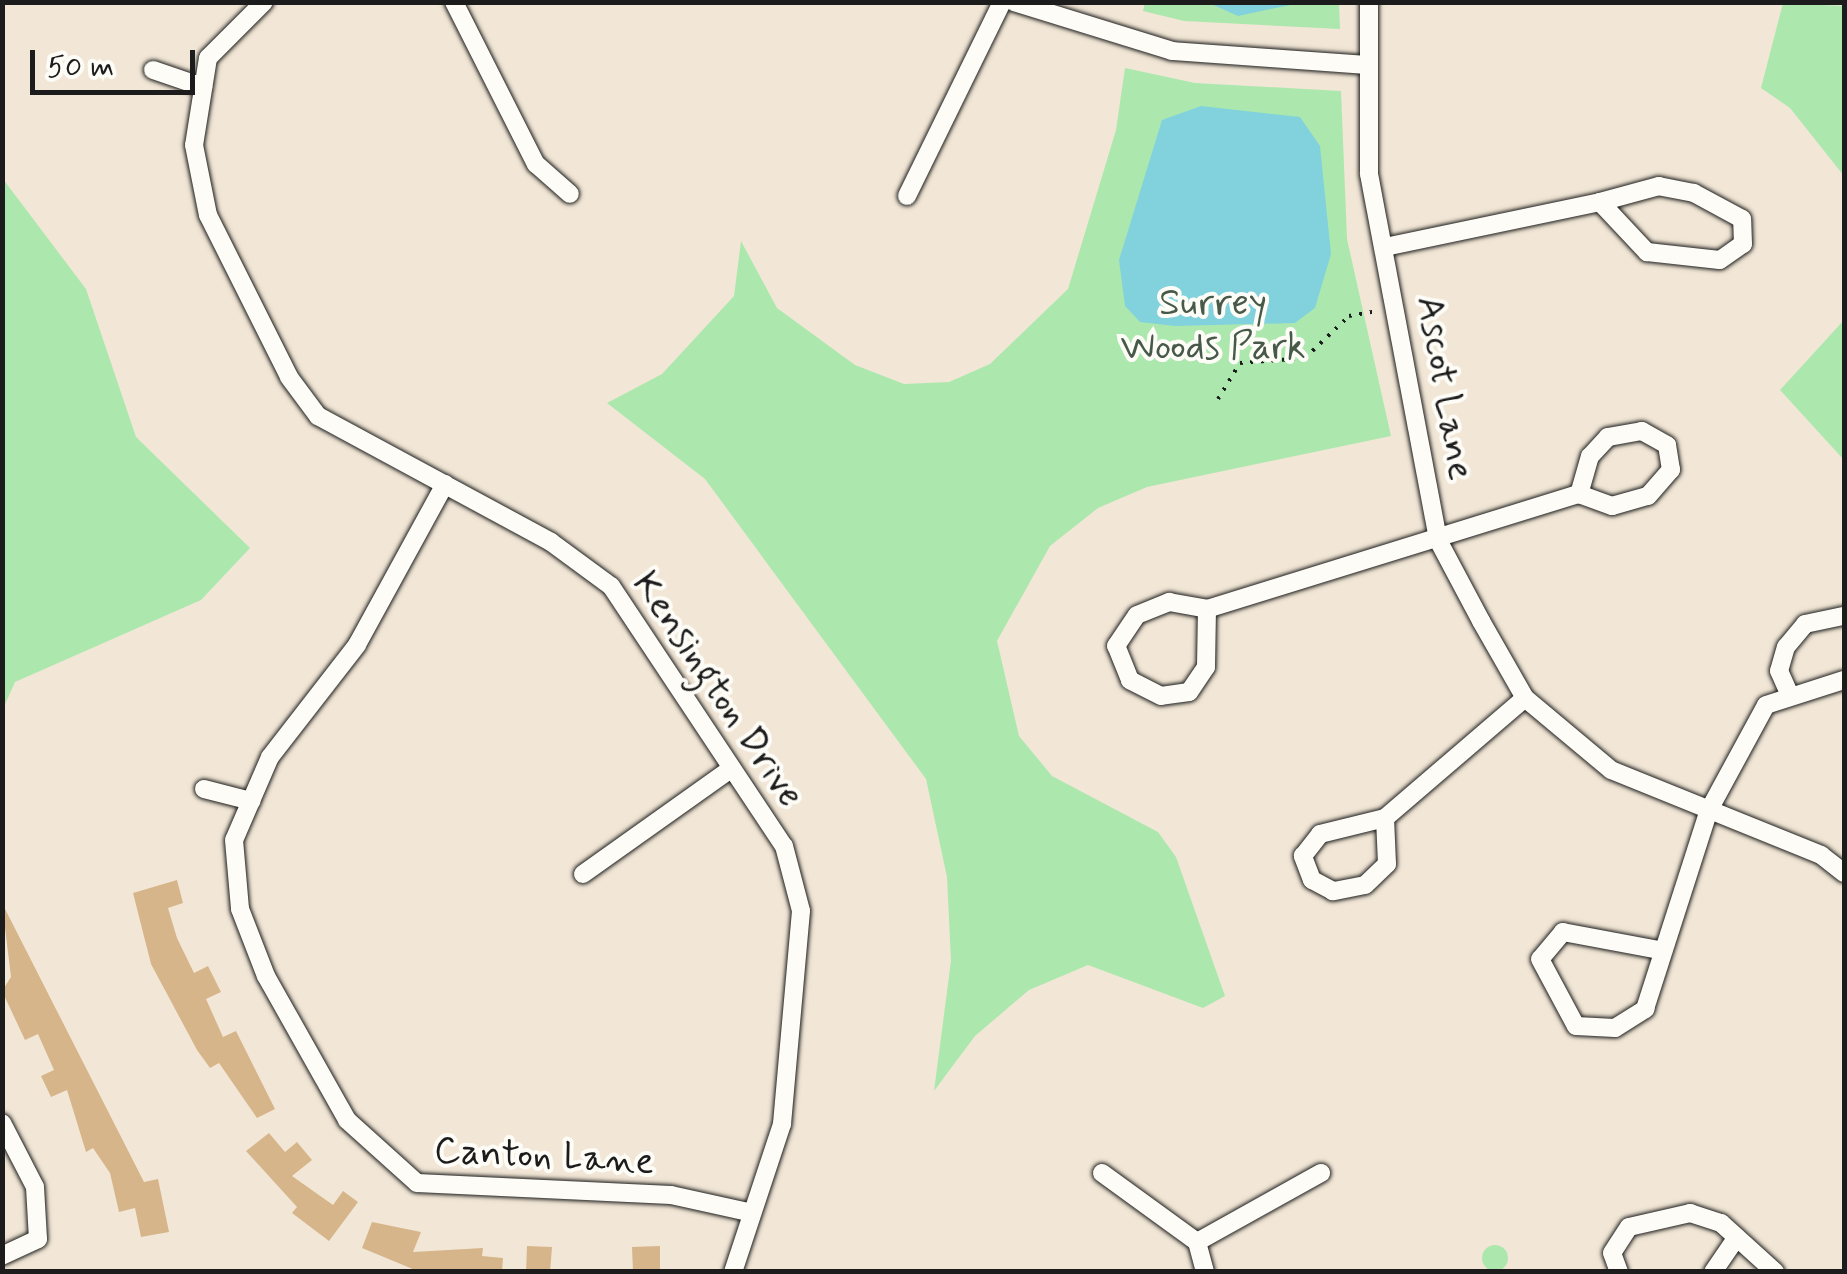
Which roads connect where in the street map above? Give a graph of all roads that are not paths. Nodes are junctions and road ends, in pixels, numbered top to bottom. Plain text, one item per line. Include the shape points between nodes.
1 (264, 2) edge
2 (454, 2) edge
3 (1002, 2) edge
4 (1014, 2) edge
5 (1370, 2) edge
6 (1369, 65) junction
7 (152, 70) dead end
8 (203, 87) junction
9 (570, 194) dead end
10 (907, 196) dead end
11 (1600, 202) junction
12 (1385, 247) junction
13 (445, 484) junction
14 (1579, 494) junction
15 (1438, 540) junction
16 (1206, 608) junction
17 (1844, 616) edge
18 (1844, 680) edge
19 (1788, 691) junction
20 (1526, 698) junction
21 (731, 769) junction
22 (204, 789) dead end
23 (251, 801) junction
24 (1709, 810) junction
25 (1385, 818) junction
26 (583, 874) dead end
27 (1844, 874) edge
28 (1659, 950) junction
29 (2, 1123) edge
30 (1102, 1173) dead end
31 (1321, 1173) dead end
32 (748, 1212) junction
33 (1738, 1237) junction
34 (1197, 1242) junction
35 (2, 1256) edge
36 (733, 1272) edge
37 (1205, 1272) edge
38 (1619, 1272) edge
39 (1713, 1272) edge
40 (1775, 1272) edge

1 - 8 street, Kensington Drive via 208,58
2 - 9 street via 536,164
3 - 10 street
4 - 6 street via 1172,51
5 - 6 street, Ascot Lane
6 - 12 street, Ascot Lane via 1369,174
7 - 8 street
8 - 13 street, Kensington Drive via 194,145 208,215 289,377 318,416
11 - 11 street via 1659,186 1694,194 1742,219 1743,244 1720,260 1648,252
11 - 12 street
12 - 15 street, Ascot Lane
13 - 21 street, Kensington Drive via 611,586
13 - 23 street, Canton Lane via 357,645 270,757
14 - 14 street, Ascot Lane via 1612,506 1648,496 1671,470 1666,444 1642,430 1608,438 1590,456
14 - 15 street, Ascot Lane
15 - 16 street, Ascot Lane
15 - 20 street, Ascot Lane
16 - 16 street, Ascot Lane via 1206,668 1189,692 1162,696 1130,680 1116,646 1137,615 1169,602
17 - 19 street via 1806,624 1786,647 1780,671
18 - 19 street via 1816,694
19 - 24 street via 1766,705
20 - 24 street, Ascot Lane via 1612,770
20 - 25 street
21 - 26 street
21 - 32 street, Kensington Drive via 784,846 802,911 777,1154
22 - 23 street
23 - 32 street, Canton Lane via 234,840 240,909 266,976 346,1120 418,1182 671,1196
24 - 27 street, Ascot Lane
24 - 28 street
25 - 25 street via 1320,834 1303,856 1312,880 1333,890 1364,885 1387,864
28 - 28 street via 1644,1009 1615,1028 1576,1026 1540,959 1563,932
29 - 35 street via 34,1186 38,1240
30 - 34 street
31 - 34 street
32 - 36 street, Kensington Drive
33 - 38 street via 1690,1213 1658,1218 1629,1227 1612,1253
33 - 39 street
33 - 40 street
34 - 37 street

